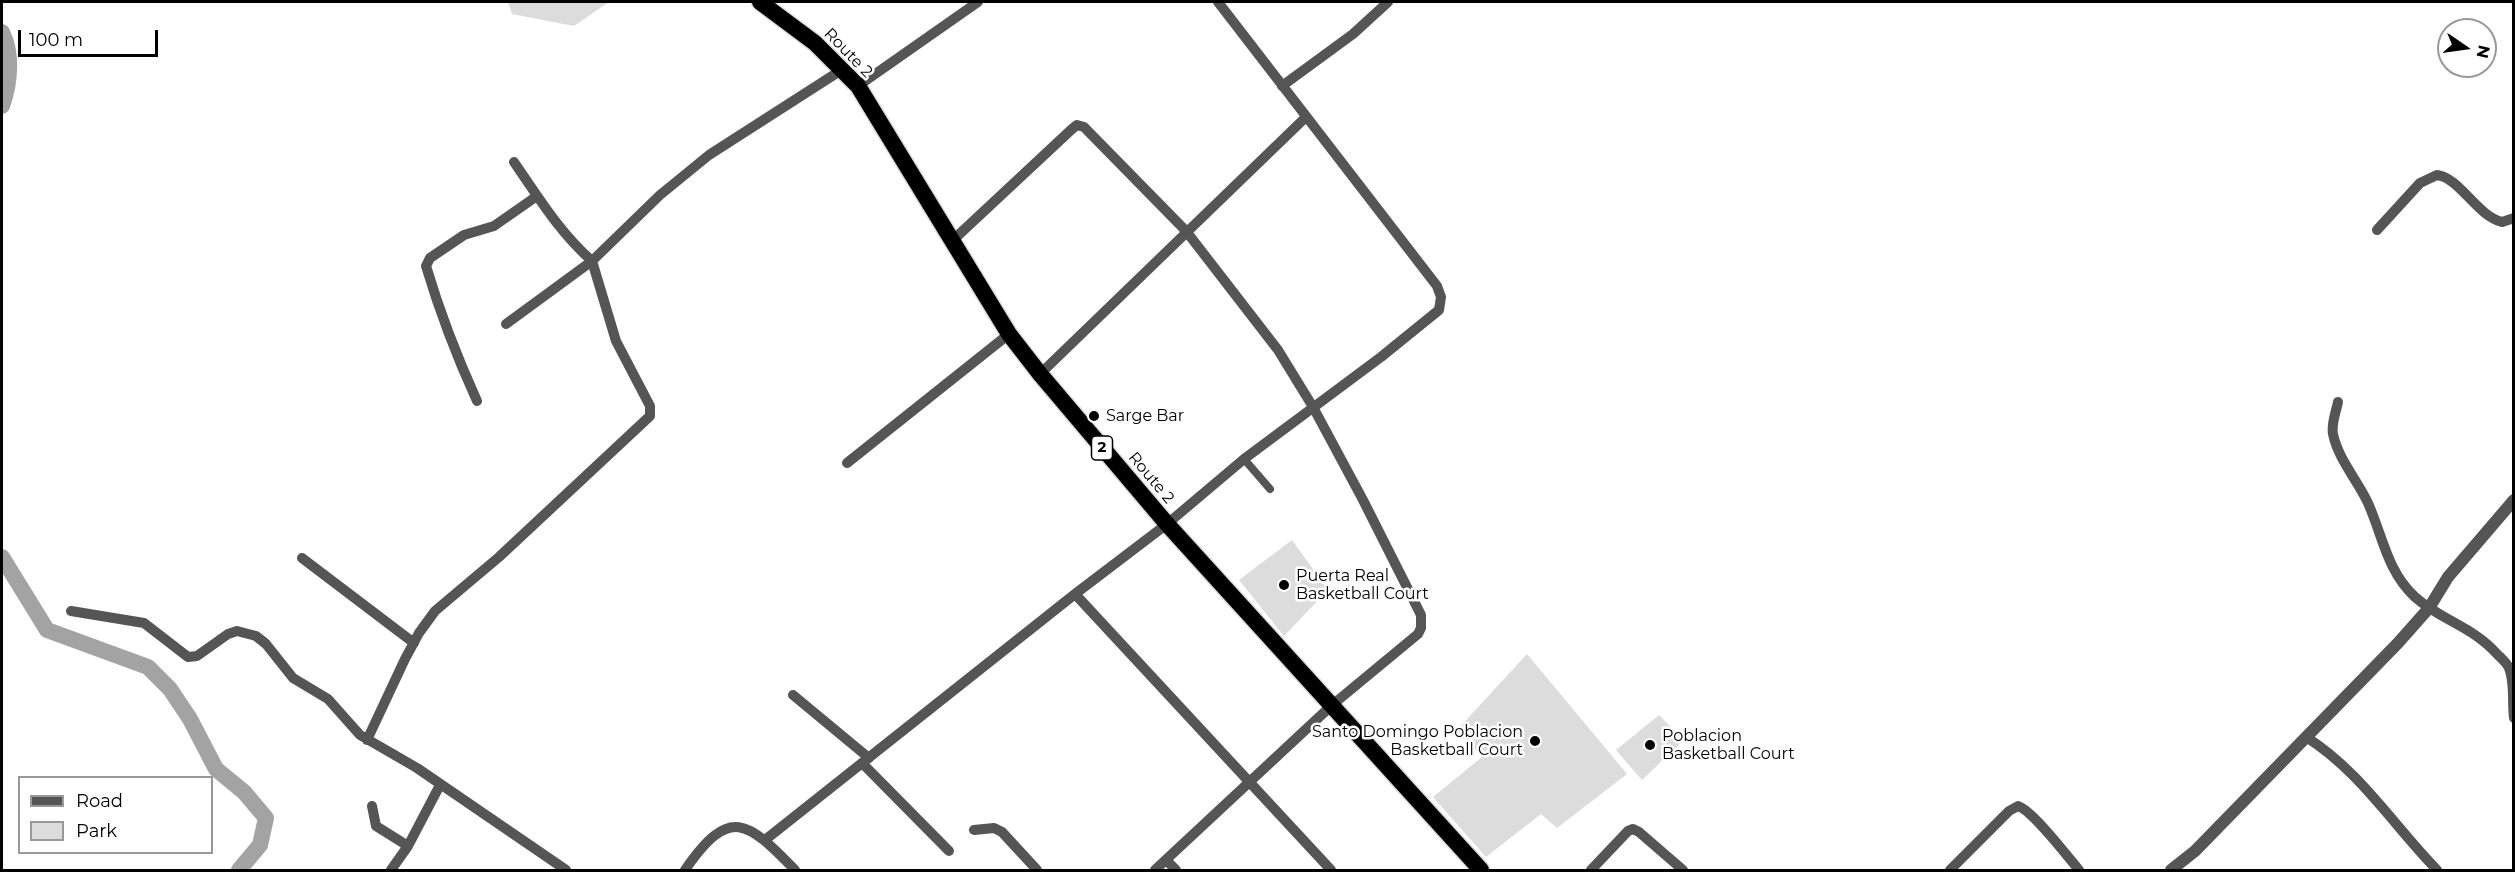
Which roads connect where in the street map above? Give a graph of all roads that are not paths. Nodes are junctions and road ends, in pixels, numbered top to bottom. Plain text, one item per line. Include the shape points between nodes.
1 (760, 2) edge
2 (978, 2) edge
3 (1218, 2) edge
4 (1388, 2) edge
5 (843, 69) junction
6 (858, 86) junction
7 (1282, 86) junction
8 (1306, 117) junction
9 (514, 162) dead end
10 (537, 196) junction
11 (2514, 218) edge
12 (2377, 230) dead end
13 (1186, 231) junction
14 (952, 242) junction
15 (592, 261) junction
16 (506, 324) dead end
17 (1009, 334) junction
18 (1040, 375) junction
19 (477, 401) dead end
20 (2338, 402) dead end
21 (1313, 407) junction
22 (1244, 459) junction
23 (847, 463) dead end
24 (1270, 489) dead end
25 (2514, 500) edge
26 (1167, 524) junction
27 (302, 558) dead end
28 (1075, 594) junction
29 (2429, 608) junction
30 (71, 611) dead end
31 (414, 643) junction
32 (793, 695) dead end
33 (1331, 706) junction
34 (2514, 718) edge
35 (2306, 737) junction
36 (368, 740) junction
37 (865, 761) junction
38 (1248, 783) junction
39 (440, 785) junction
40 (372, 806) dead end
41 (974, 830) dead end
42 (765, 840) junction
43 (408, 846) junction
44 (949, 851) dead end
45 (1166, 860) junction
46 (391, 870) edge
47 (566, 870) edge
48 (685, 870) edge
49 (795, 870) edge
50 (1037, 870) edge
51 (1155, 870) edge
52 (1176, 870) edge
53 (1331, 870) edge
54 (1481, 870) edge
55 (1591, 870) edge
56 (1683, 870) edge
57 (1950, 870) edge
58 (2079, 870) edge
59 (2171, 870) edge
60 (2437, 870) edge

1 - 5 highway, Route 2 / 2
2 - 6 street
3 - 7 street
4 - 7 street via 1353,34
5 - 6 highway, Route 2 / 2
5 - 15 street via 709,154
6 - 14 highway, Route 2 / 2
7 - 8 street
8 - 13 street
8 - 21 street via 1431,278 1441,297 1439,310
9 - 10 street
10 - 15 street
10 - 19 street via 494,226 464,235 427,262 443,319
11 - 12 street via 2502,222 2485,215 2450,180 2437,176 2420,183
13 - 14 street via 1084,127 1077,125
13 - 18 street
13 - 21 street via 1278,350
14 - 17 highway, Route 2 / 2
15 - 16 street
15 - 31 street via 616,341 650,406 650,416 435,611
17 - 18 highway, Route 2 / 2
17 - 23 street
18 - 26 highway, Route 2 / 2
20 - 29 street via 2332,430 2336,444 2368,503 2397,578
21 - 22 street
21 - 33 street via 1422,621 1418,634
22 - 24 street
22 - 26 street
25 - 29 street via 2448,577
26 - 28 street
26 - 33 highway, Route 2 / 2
27 - 31 street
28 - 37 street
28 - 38 street
29 - 34 street via 2484,639 2509,668
29 - 35 street
30 - 36 street via 144,623 188,657 197,656 237,631 256,636 298,683 328,699 351,727
31 - 36 street
32 - 37 street
33 - 38 street
33 - 54 highway, Route 2 / 2
35 - 59 street via 2195,851
35 - 60 street via 2345,768
36 - 39 street
37 - 42 street
37 - 44 street
38 - 45 street
38 - 53 street
39 - 43 street
39 - 47 street
40 - 43 street via 376,826
41 - 50 street via 994,828 1002,832
42 - 48 street via 749,829 732,827 720,831
42 - 49 street
43 - 46 street
45 - 51 street
45 - 52 street
55 - 56 street via 1633,829
57 - 58 street via 2018,806 2033,817

